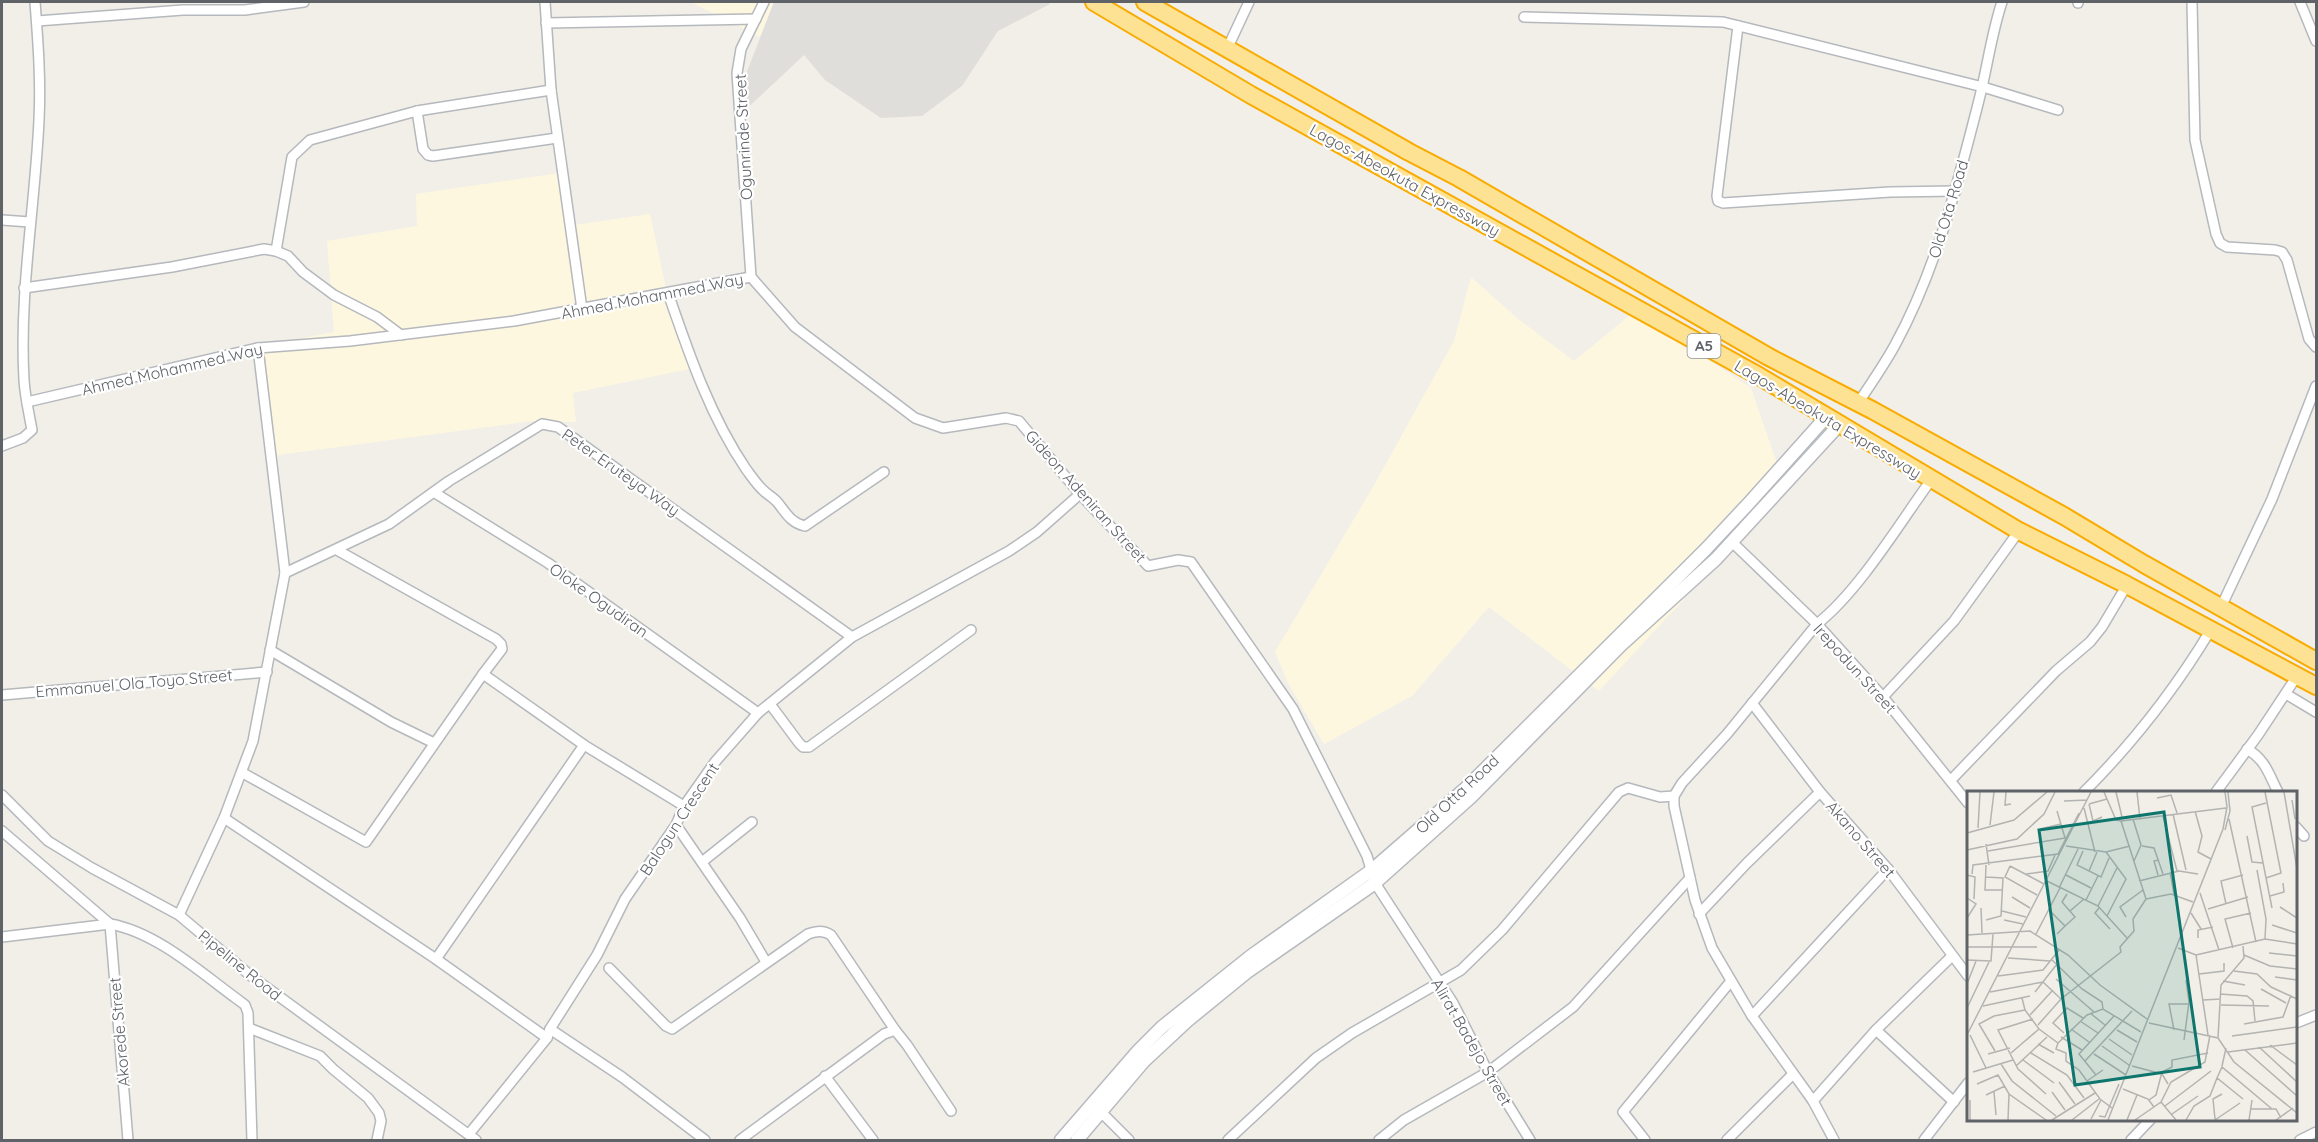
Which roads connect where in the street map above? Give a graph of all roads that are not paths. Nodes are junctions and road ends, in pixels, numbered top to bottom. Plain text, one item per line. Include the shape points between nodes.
1 (35, 2) edge
2 (304, 2) edge
3 (545, 2) edge
4 (764, 2) edge
5 (1094, 2) edge
6 (1145, 2) edge
7 (1249, 2) edge
8 (2002, 2) edge
9 (2192, 2) edge
10 (2300, 2) edge
11 (1524, 17) dead end
12 (756, 19) junction
13 (37, 21) junction
14 (546, 23) junction
15 (1738, 26) junction
16 (2316, 38) edge
17 (1227, 49) junction
18 (1983, 87) junction
19 (551, 90) junction
20 (2058, 110) dead end
21 (417, 111) junction
22 (557, 138) junction
23 (1956, 191) junction
24 (2, 220) edge
25 (30, 222) junction
26 (276, 251) junction
27 (751, 277) junction
28 (24, 288) junction
29 (668, 293) junction
30 (582, 309) junction
31 (400, 335) junction
32 (2316, 347) edge
33 (258, 348) junction
34 (2316, 387) edge
35 (27, 402) junction
36 (1858, 403) junction
37 (1834, 420) junction
38 (2, 446) edge
39 (884, 472) dead end
40 (1931, 480) junction
41 (435, 493) junction
42 (1080, 494) junction
43 (2019, 531) junction
44 (1732, 542) junction
45 (337, 550) junction
46 (285, 573) junction
47 (2127, 585) junction
48 (2221, 607) junction
49 (1817, 624) junction
50 (971, 630) dead end
51 (2210, 631) junction
52 (852, 637) junction
53 (270, 650) junction
54 (2316, 661) edge
55 (267, 672) junction
56 (483, 674) junction
57 (2297, 676) junction
58 (2316, 686) edge
59 (2286, 694) junction
60 (2, 696) edge
61 (1883, 697) junction
62 (1752, 702) junction
63 (770, 704) junction
64 (2316, 712) edge
65 (758, 713) junction
66 (434, 743) junction
67 (584, 745) junction
68 (2247, 749) junction
69 (243, 773) junction
70 (1951, 780) junction
71 (2085, 791) edge
72 (2217, 791) edge
73 (2278, 791) edge
74 (1820, 792) junction
75 (2, 795) edge
76 (1674, 796) junction
77 (1967, 802) edge
78 (684, 806) junction
79 (224, 818) junction
80 (752, 822) dead end
81 (676, 825) junction
82 (2297, 828) edge
83 (2, 831) edge
84 (2304, 836) dead end
85 (702, 862) junction
86 (1888, 869) junction
87 (1372, 870) junction
88 (1690, 878) junction
89 (1376, 883) junction
90 (1699, 914) junction
91 (179, 915) junction
92 (110, 924) junction
93 (2, 936) edge
94 (1952, 956) junction
95 (436, 958) junction
96 (766, 962) junction
97 (609, 968) dead end
98 (1967, 975) edge
99 (1731, 981) junction
100 (1438, 982) junction
101 (2316, 1015) edge
102 (1752, 1016) junction
103 (2297, 1022) edge
104 (249, 1028) junction
105 (895, 1030) junction
106 (1876, 1030) junction
107 (548, 1033) junction
108 (1488, 1072) junction
109 (1793, 1074) junction
110 (825, 1076) junction
111 (1967, 1084) edge
112 (1813, 1101) junction
113 (1953, 1102) junction
114 (951, 1111) dead end
115 (1101, 1112) junction
116 (2148, 1121) edge
117 (2316, 1132) edge
118 (473, 1137) edge
119 (128, 1140) edge
120 (252, 1140) edge
121 (377, 1140) edge
122 (705, 1140) edge
123 (740, 1140) edge
124 (873, 1140) edge
125 (1061, 1140) edge
126 (1077, 1140) edge
127 (1129, 1140) edge
128 (1228, 1140) edge
129 (1379, 1140) edge
130 (1530, 1140) edge
131 (1645, 1140) edge
132 (1727, 1140) edge
133 (1834, 1140) edge
134 (1924, 1140) edge
135 (2131, 1140) edge
136 (2300, 1140) edge

1 - 13 street
2 - 13 street via 244,10 183,10
3 - 14 street
4 - 12 street, Ogunrinde Street
5 - 37 highway, Lagos-Abeokuta Expressway / A5 via 1251,95
6 - 17 highway, Lagos-Abeokuta Expressway / A5
7 - 17 street
8 - 18 street, Old Ota Road
9 - 32 street via 2195,140 2216,234 2227,247 2282,252 2309,339
10 - 16 street
11 - 15 street via 1708,21
12 - 14 street
12 - 27 street, Ogunrinde Street via 741,49 737,73
13 - 25 street via 39,121
14 - 19 street
15 - 18 street
15 - 23 street via 1718,201
17 - 36 highway, Lagos-Abeokuta Expressway / A5 via 1769,357
18 - 20 street
18 - 23 street, Old Ota Road
19 - 21 street
19 - 22 street
21 - 22 street via 423,149 433,156
21 - 26 street via 310,140 292,157
22 - 30 street
23 - 36 street, Old Ota Road via 1921,290 1895,344
24 - 25 street
25 - 28 street
26 - 28 street via 264,249 172,267
26 - 31 street via 288,256 334,295
27 - 29 street, Ahmed Mohammed Way
27 - 42 street, Gideon Adeniran Street via 795,327 915,418 943,428 1006,418 1019,421
28 - 35 street
29 - 30 street, Ahmed Mohammed Way
29 - 39 street via 695,370 720,424 750,474 787,516 805,526
30 - 31 street, Ahmed Mohammed Way
31 - 33 street, Ahmed Mohammed Way
33 - 35 street, Ahmed Mohammed Way
33 - 46 street
34 - 48 street via 2272,499
35 - 38 street via 32,430
36 - 48 highway, Lagos-Abeokuta Expressway / A5
37 - 40 highway, Lagos-Abeokuta Expressway / A5
37 - 44 main road
37 - 87 main road, Old Otta Road via 1465,789
40 - 43 highway, Lagos-Abeokuta Expressway / A5
40 - 49 street via 1862,575
41 - 45 street, Peter Eruteya Way via 389,524
41 - 52 street, Peter Eruteya Way via 542,424 558,427
41 - 65 street, Oloke Ogudiran via 548,563
42 - 52 street, Balogun Crescent via 1009,551
42 - 87 street, Gideon Adeniran Street via 1148,566 1178,560 1191,562 1293,709
43 - 47 highway, Lagos-Abeokuta Expressway / A5
43 - 61 street via 1954,621
44 - 49 street, Irepodun Street
44 - 89 main road via 1622,645 1471,797
45 - 46 street, Peter Eruteya Way
45 - 56 street via 496,639 502,650
46 - 53 street
47 - 51 highway, Lagos-Abeokuta Expressway / A5
47 - 70 street via 2090,642 2056,671
48 - 54 highway, Lagos-Abeokuta Expressway / A5
49 - 61 street, Irepodun Street
49 - 62 street
50 - 63 street via 809,747 799,743
51 - 57 highway, Lagos-Abeokuta Expressway / A5
51 - 71 street via 2165,697
52 - 63 street, Balogun Crescent
53 - 55 street
53 - 66 street
55 - 60 street, Emmanuel Ola Toyo Street
55 - 69 street
56 - 66 street
56 - 67 street
57 - 58 highway, Lagos-Abeokuta Expressway / A5
57 - 59 street
59 - 64 street
59 - 68 street
61 - 70 street, Irepodun Street
62 - 74 street, Akano Street
62 - 76 street
63 - 65 street, Balogun Crescent
65 - 78 street, Balogun Crescent via 715,762
66 - 69 street via 366,842
67 - 78 street
67 - 95 street
68 - 72 street
68 - 73 street via 2264,764
69 - 79 street
70 - 77 street, Irepodun Street
74 - 86 street, Akano Street
74 - 90 street
75 - 91 street, Pipeline Road via 48,841
76 - 88 street
76 - 100 street via 1660,797 1628,788 1619,792 1502,930 1461,970
78 - 81 street, Balogun Crescent
79 - 91 street
79 - 95 street
80 - 85 street
81 - 85 street
81 - 107 street, Balogun Crescent via 625,899 597,956
82 - 84 street
83 - 92 street
85 - 96 street
86 - 94 street, Akano Street
86 - 102 street
87 - 89 street, Alirat Badejo Street
87 - 125 main road, Old Otta Road via 1251,956 1162,1027
88 - 90 street
88 - 108 street via 1583,997
89 - 100 street, Alirat Badejo Street
89 - 115 main road via 1247,972 1187,1021 1144,1061
90 - 99 street
91 - 118 street, Pipeline Road via 252,976
92 - 93 street
92 - 104 street via 139,932 237,999 245,1005
92 - 119 street, Akorede Street
94 - 98 street, Akano Street
94 - 106 street
95 - 107 street
96 - 97 street via 672,1029
96 - 105 street via 808,934 818,931 831,935
99 - 102 street
99 - 131 street via 1623,1112
100 - 108 street, Alirat Badejo Street
100 - 128 street via 1316,1058
101 - 103 street
102 - 109 street
104 - 120 street
104 - 121 street via 315,1053 326,1061 368,1098 379,1113
105 - 110 street
105 - 114 street
106 - 112 street
106 - 113 street
107 - 118 street, Balogun Crescent
107 - 122 street via 622,1077
108 - 129 street via 1419,1110
108 - 130 street, Alirat Badejo Street
109 - 112 street
109 - 132 street
110 - 123 street
110 - 124 street
111 - 113 street
112 - 133 street
113 - 134 street
115 - 126 main road
115 - 127 street
116 - 135 street
117 - 136 street

